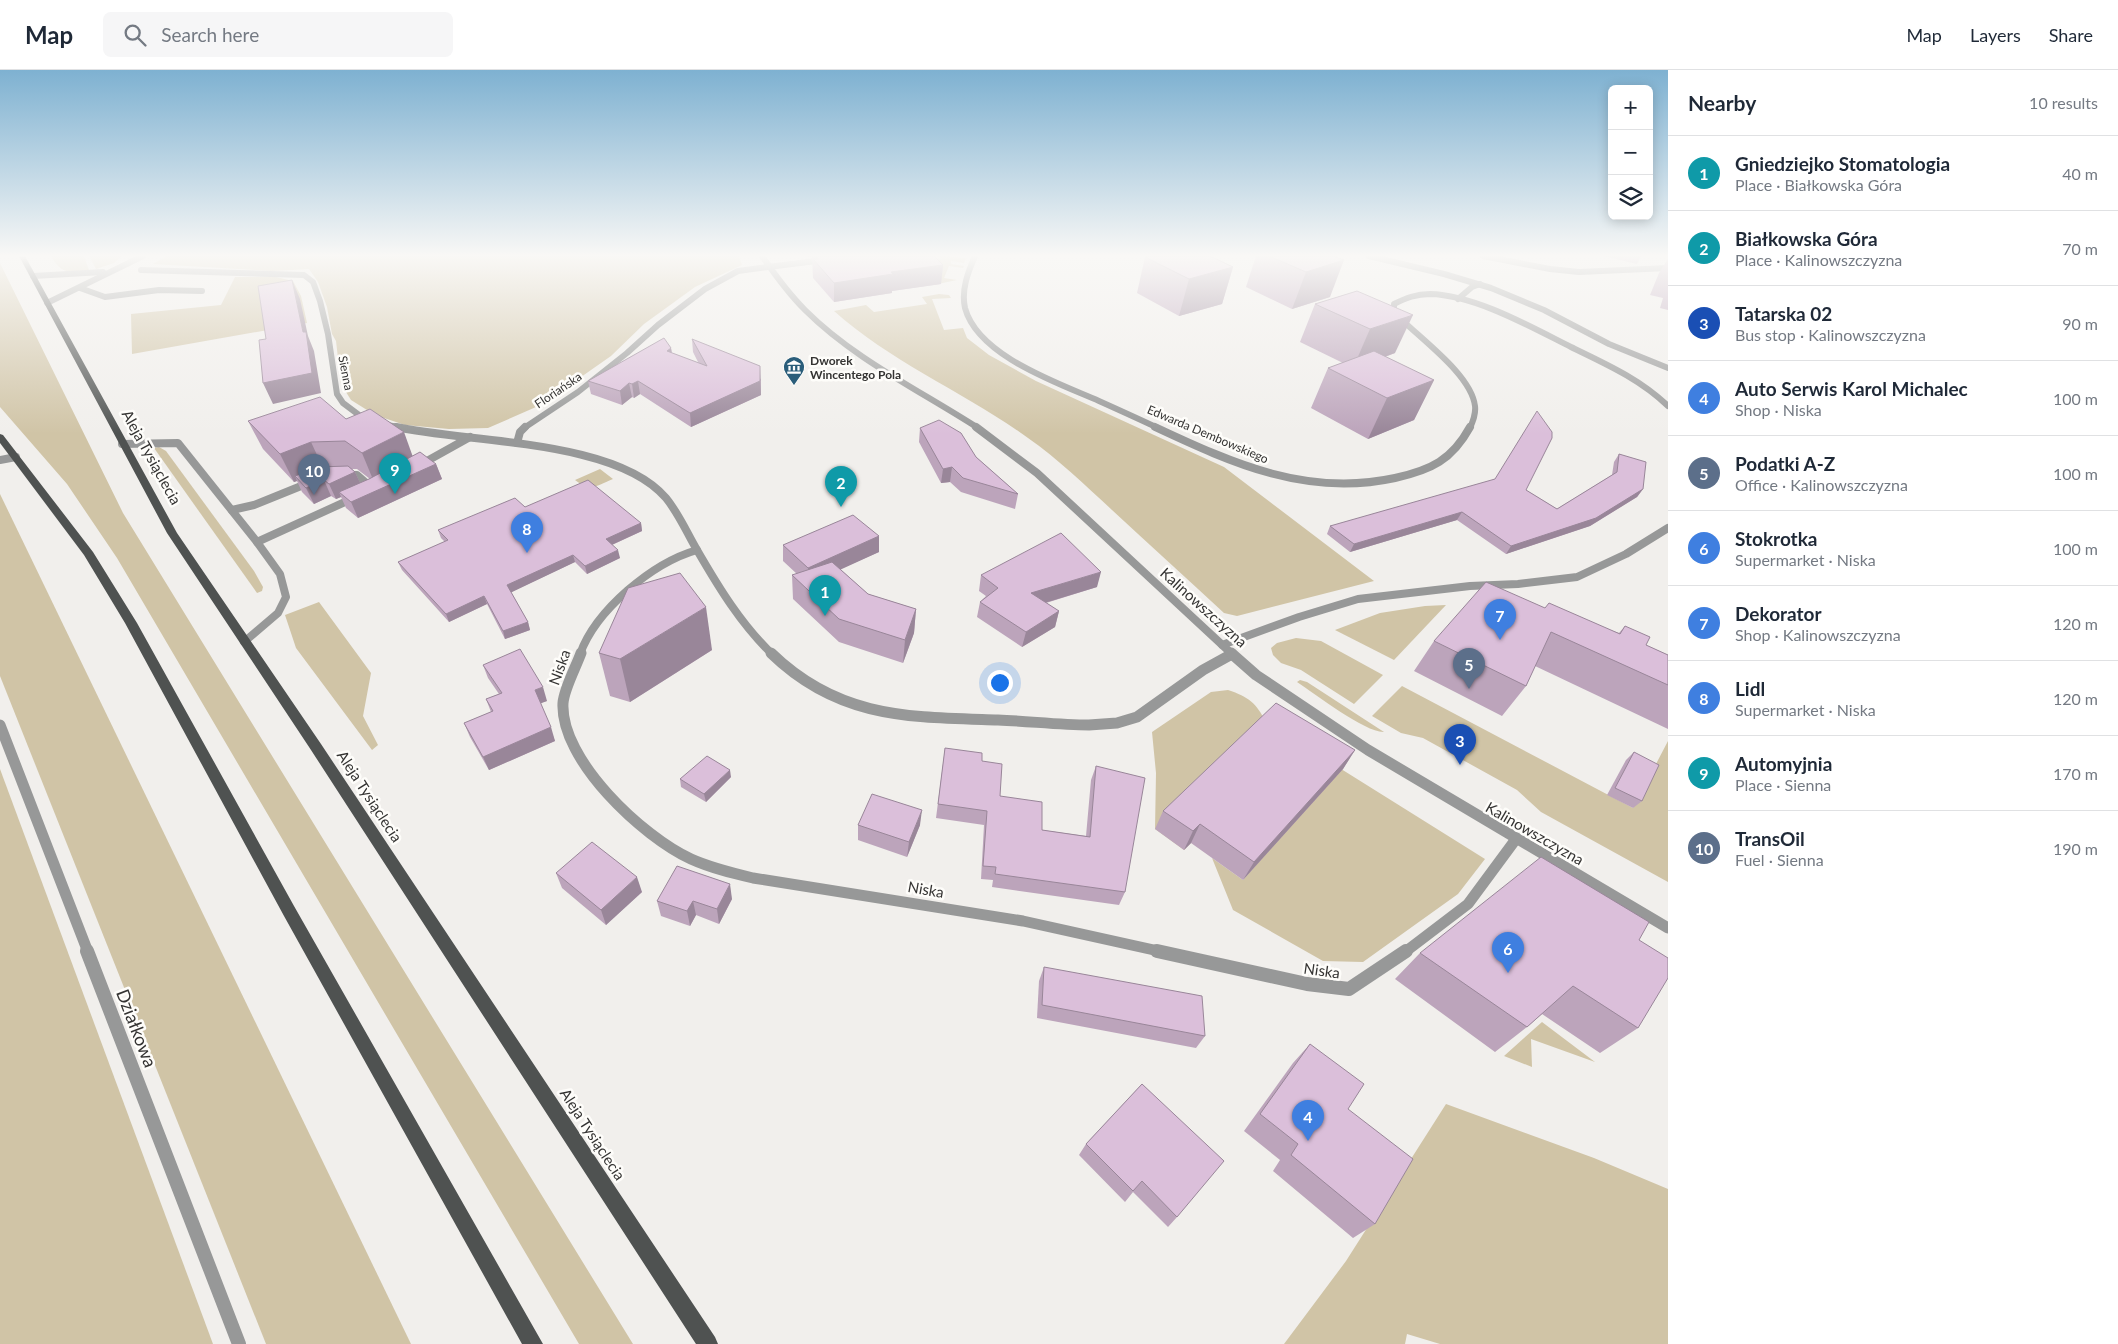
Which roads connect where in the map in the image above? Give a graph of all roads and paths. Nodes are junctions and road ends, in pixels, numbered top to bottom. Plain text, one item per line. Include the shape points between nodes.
1 (54, 315) edge
2 (324, 315) edge
3 (670, 315) edge
4 (811, 315) edge
5 (969, 315) edge
6 (1397, 315) edge
7 (1504, 315) edge
8 (1554, 315) edge
9 (1668, 368) edge
10 (1668, 406) edge
11 (0, 437) edge
12 (470, 438) junction
13 (517, 443) junction
14 (122, 444) junction
15 (8, 459) edge
16 (413, 468) edge
17 (333, 476) edge
18 (316, 479) edge
19 (232, 510) junction
20 (1668, 528) edge
21 (257, 542) junction
22 (697, 550) junction
23 (244, 642) junction
24 (1222, 645) junction
25 (1232, 654) junction
26 (0, 725) edge
27 (1516, 839) junction
28 (1668, 928) edge
29 (239, 1344) edge
30 (533, 1344) edge
31 (708, 1344) edge

1 - 14 main road, Aleja Tysiąclecia
2 - 12 street, Sienna via 337,394 343,403 359,415 380,423
3 - 13 street, Floriańska via 578,392 528,424 520,432
4 - 24 street, Kalinowszczyzna via 868,360 981,431 1037,473
5 - 6 street, Edwarda Dembowskiego via 972,323 998,349 1043,375 1239,463 1274,475 1322,484 1360,485 1391,481 1445,460 1454,453 1476,414 1473,398 1459,376
7 - 10 street, Edwarda Dembowskiego via 1613,367 1639,382
8 - 9 street via 1609,344
11 - 15 main road
12 - 13 street, Sienna
12 - 16 street
13 - 22 street, Sienna via 579,455 638,475 669,501
14 - 19 street via 178,443
14 - 23 main road, Aleja Tysiąclecia via 172,533
15 - 30 main road via 89,554 131,623 284,903
17 - 21 street via 357,475 377,487
18 - 19 street via 254,505
19 - 21 street
20 - 24 street via 1626,554 1577,577 1358,599
21 - 23 street via 280,574 286,597 278,613
22 - 25 street, Sienna via 738,615 785,665 826,694 875,709 903,714 1043,722 1122,722 1142,714
22 - 27 street, Niska via 657,566 618,599 585,641 563,702 566,728 580,762 623,811 653,837 690,859 722,871 1023,922 1307,984 1349,989 1386,966 1468,904
23 - 31 main road, Aleja Tysiąclecia
24 - 25 street, Kalinowszczyzna
25 - 27 street, Kalinowszczyzna via 1368,750
26 - 29 street, Działkowa
27 - 28 street, Kalinowszczyzna

